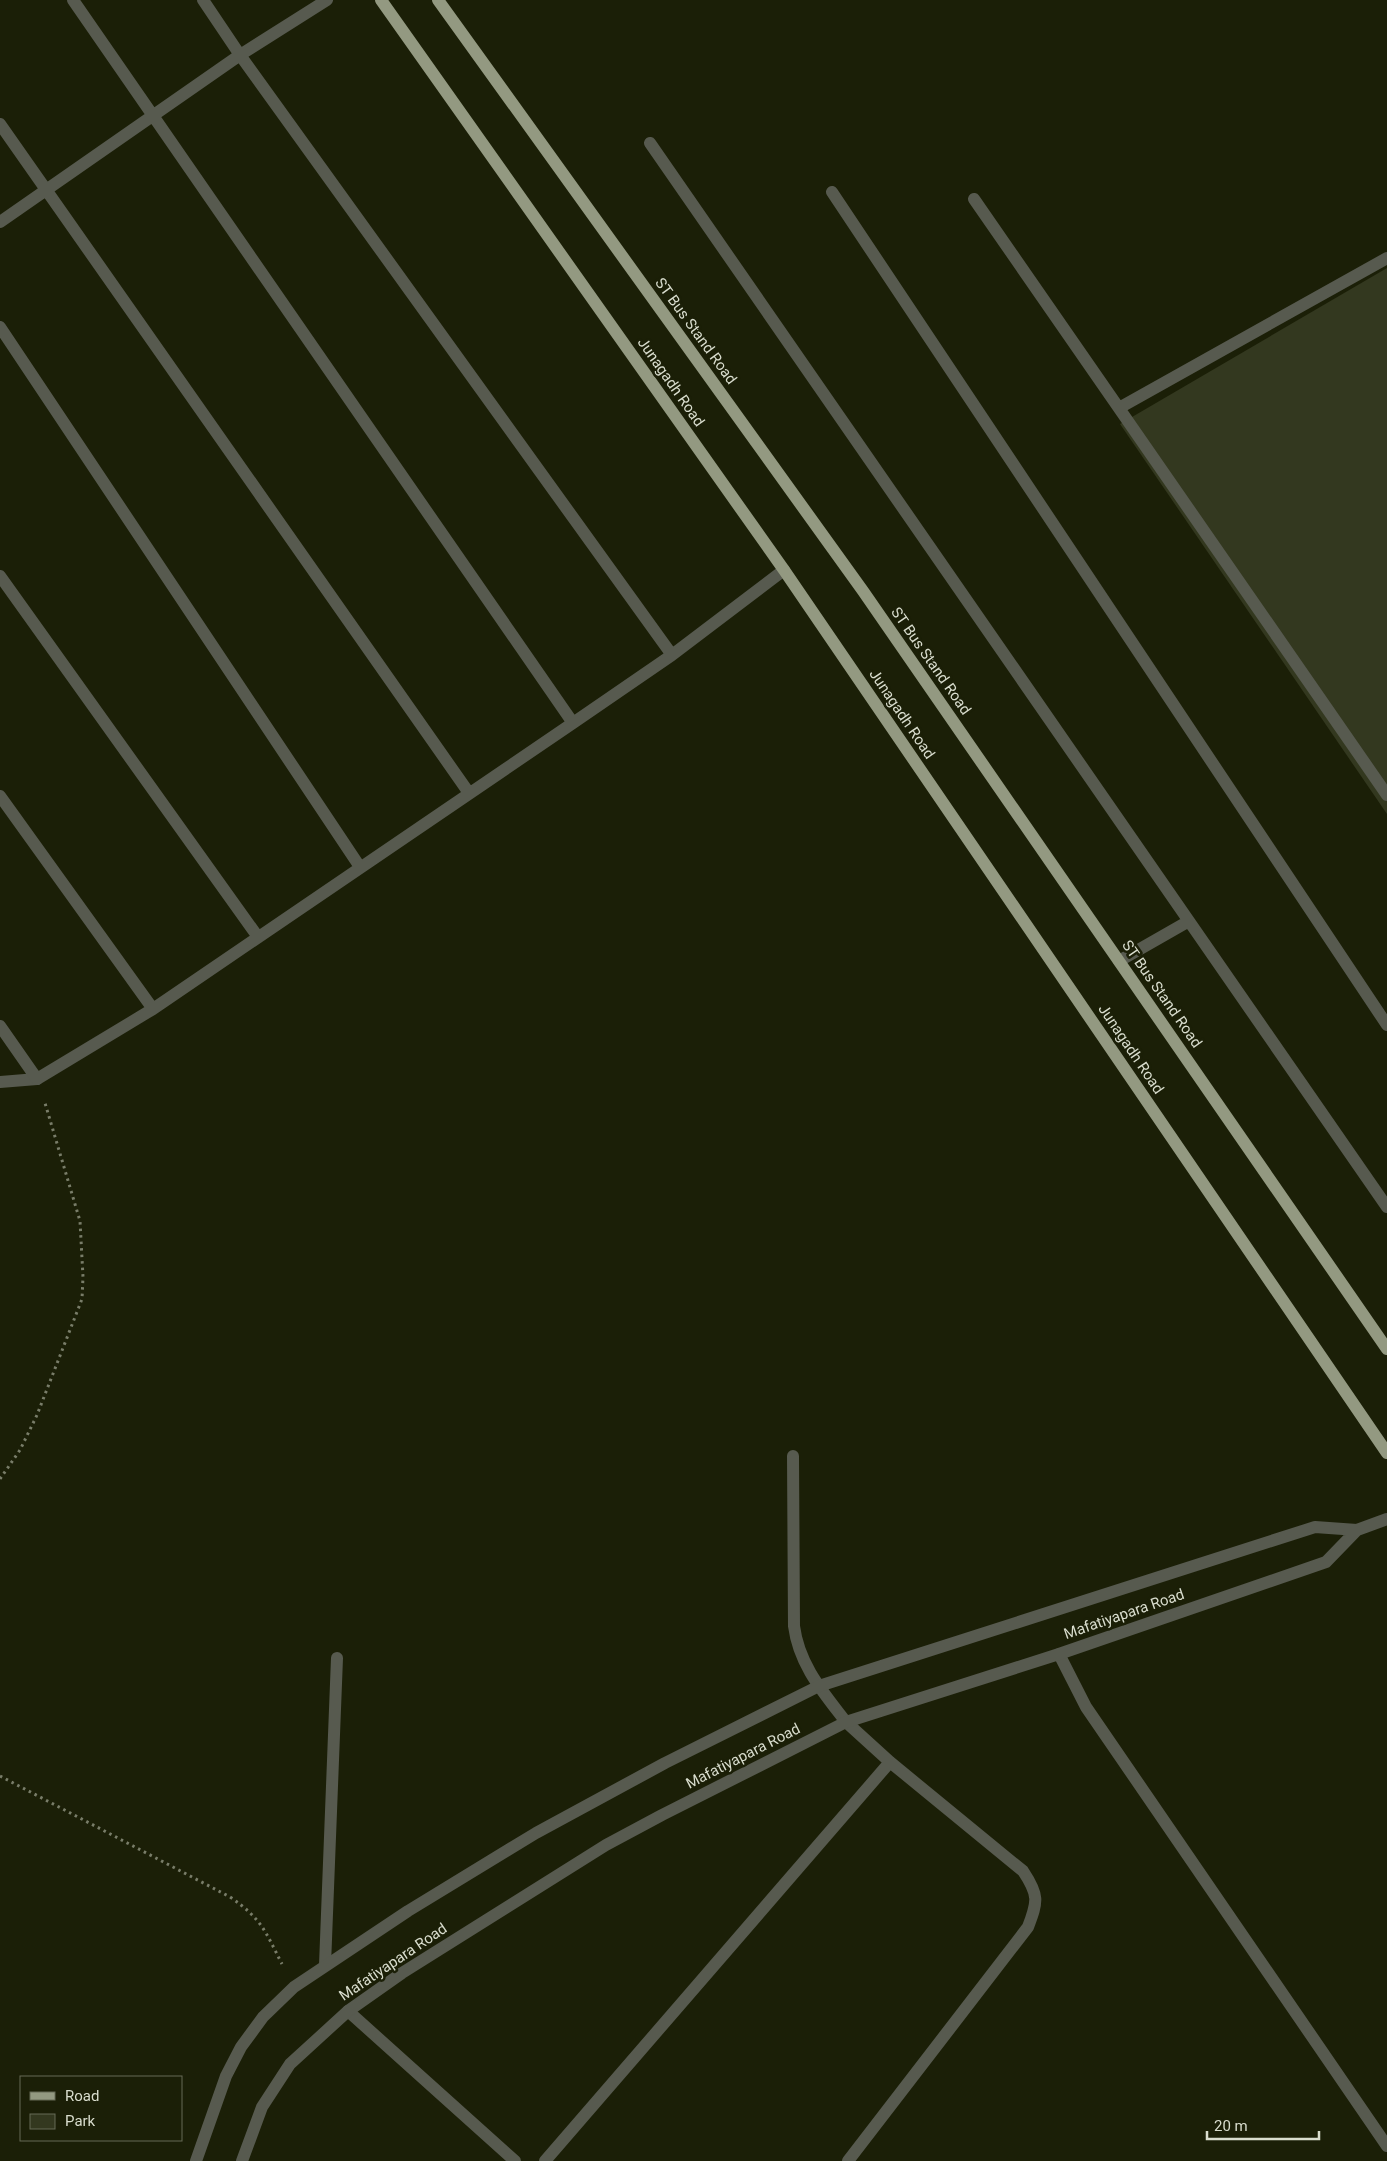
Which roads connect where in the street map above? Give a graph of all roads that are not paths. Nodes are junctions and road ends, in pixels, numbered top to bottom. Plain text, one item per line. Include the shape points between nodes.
1 (74, 0) edge
2 (203, 0) edge
3 (326, 0) edge
4 (381, 0) edge
5 (438, 0) edge
6 (240, 55) junction
7 (154, 116) junction
8 (0, 124) edge
9 (650, 143) dead end
10 (47, 190) junction
11 (832, 192) dead end
12 (974, 199) dead end
13 (0, 222) edge
14 (1387, 258) edge
15 (0, 327) edge
16 (1119, 408) junction
17 (784, 570) junction
18 (0, 576) edge
19 (672, 655) junction
20 (574, 723) junction
21 (469, 793) junction
22 (1387, 795) edge
23 (0, 796) edge
24 (360, 867) junction
25 (1189, 921) junction
26 (258, 937) junction
27 (1119, 961) junction
28 (153, 1009) junction
29 (1387, 1025) edge
30 (0, 1026) edge
31 (37, 1078) junction
32 (0, 1082) edge
33 (1387, 1207) edge
34 (1387, 1349) edge
35 (1387, 1453) edge
36 (793, 1456) dead end
37 (1387, 1519) edge
38 (1357, 1530) junction
39 (1060, 1654) junction
40 (337, 1658) dead end
41 (819, 1686) junction
42 (846, 1722) junction
43 (890, 1762) junction
44 (325, 1965) junction
45 (348, 2011) junction
46 (1387, 2146) edge
47 (196, 2161) edge
48 (242, 2161) edge
49 (515, 2161) edge
50 (545, 2161) edge
51 (848, 2161) edge

1 - 7 street
2 - 6 street
3 - 6 street
4 - 17 main road, Junagadh Road
5 - 27 main road, ST Bus Stand Road via 858,583
6 - 7 street
6 - 19 street
7 - 10 street
7 - 20 street
8 - 10 street
9 - 25 street
10 - 13 street
10 - 21 street
11 - 29 street
12 - 16 street
14 - 16 street
15 - 24 street
16 - 22 street
17 - 19 street
17 - 35 main road, Junagadh Road
18 - 26 street
19 - 20 street
20 - 21 street
21 - 24 street
23 - 28 street
24 - 26 street
25 - 27 street
25 - 33 street
26 - 28 street
27 - 34 main road, ST Bus Stand Road
28 - 31 street
30 - 31 street
31 - 32 street
36 - 41 street via 794,1626 801,1658
37 - 38 street
38 - 39 street, Mafatiyapara Road via 1326,1562
38 - 41 street via 1315,1527
39 - 42 street, Mafatiyapara Road
39 - 46 street via 1086,1707
40 - 44 street
41 - 42 street
41 - 44 street via 665,1763 536,1833
42 - 43 street
42 - 45 street, Mafatiyapara Road via 606,1845 410,1968
43 - 50 street
43 - 51 street via 1022,1871 1034,1888 1036,1907 1028,1927
44 - 47 street via 294,1986 262,2017 226,2076
45 - 48 street, Mafatiyapara Road via 290,2064 262,2107
45 - 49 street

